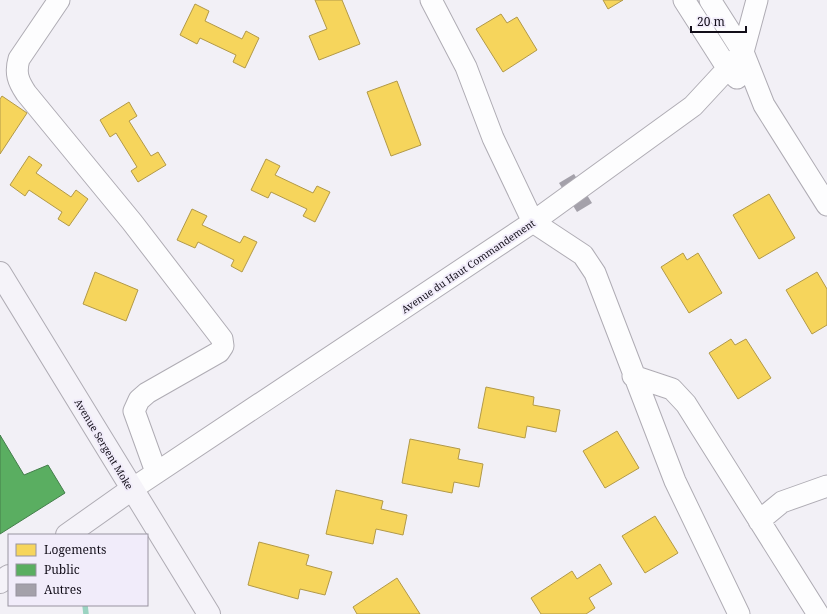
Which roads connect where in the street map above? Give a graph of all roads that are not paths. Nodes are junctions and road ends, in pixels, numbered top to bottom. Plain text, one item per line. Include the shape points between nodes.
1 (59, 0) edge
2 (431, 0) edge
3 (684, 0) edge
4 (710, 0) edge
5 (757, 0) edge
6 (743, 52) junction
7 (728, 69) junction
8 (764, 105) junction
9 (827, 205) edge
10 (533, 222) junction
11 (0, 273) edge
12 (633, 376) junction
13 (156, 472) junction
14 (827, 486) edge
15 (132, 489) junction
16 (759, 521) junction
17 (67, 534) edge
18 (209, 614) edge
19 (739, 614) edge
20 (818, 614) edge

1 - 13 street via 19,59 16,69 18,80 222,339 223,346 219,352 138,400 134,411
2 - 10 street via 466,67 493,138
3 - 7 street
4 - 6 street
5 - 6 street, Avenue du Haut Commandement
6 - 7 street, Avenue du Haut Commandement
6 - 8 street
7 - 8 street
7 - 10 street, Avenue du Haut Commandement via 693,106
8 - 9 street
10 - 12 street via 582,255 595,273
10 - 13 street, Avenue du Haut Commandement
11 - 15 main road, Avenue Sergent Moke
12 - 16 street via 672,389 680,396
12 - 19 street via 675,481
13 - 15 street, Avenue du Haut Commandement
14 - 16 street via 782,502
15 - 17 main road
15 - 18 main road, Avenue Sergent Moke
16 - 20 street

